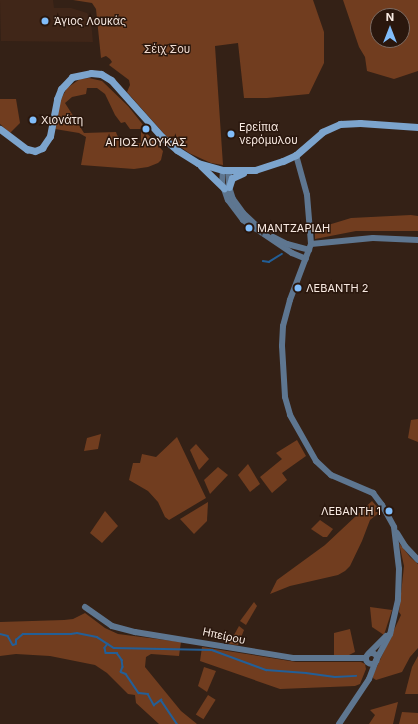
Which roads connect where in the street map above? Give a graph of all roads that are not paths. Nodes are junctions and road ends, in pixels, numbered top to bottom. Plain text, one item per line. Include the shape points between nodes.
1 (418, 128) edge
2 (0, 129) edge
3 (296, 155) junction
4 (198, 163) junction
5 (226, 170) junction
6 (255, 170) junction
7 (226, 188) junction
8 (418, 240) edge
9 (310, 247) junction
10 (306, 259) junction
11 (394, 527) junction
12 (418, 560) edge
13 (85, 607) dead end
14 (392, 626) junction
15 (367, 658) junction
16 (376, 661) junction
17 (365, 683) junction
18 (339, 724) edge

1 - 3 main road via 360,122 340,124 319,134
2 - 4 main road via 27,149 35,151 42,148 50,136 57,98 64,85 79,74 96,73 111,80 168,143
3 - 6 main road
3 - 9 street via 307,195 311,228
4 - 5 main road
4 - 7 main road
5 - 6 main road
5 - 7 street via 222,180
6 - 7 main road via 237,174
7 - 9 street via 239,208 260,229 287,244
7 - 10 street via 234,210 243,220 292,253
8 - 9 street via 373,238
9 - 10 street
10 - 11 street via 290,300 282,330 283,377 288,411 308,450 321,468 373,493
11 - 12 street via 405,546
11 - 14 street via 400,574
13 - 15 street, Ηπείρου via 112,626 135,632 293,658
14 - 15 street
14 - 16 street
15 - 16 street, Ηπείρου via 371,664
15 - 16 street via 375,654
15 - 17 street via 369,669
16 - 17 street
17 - 18 street

